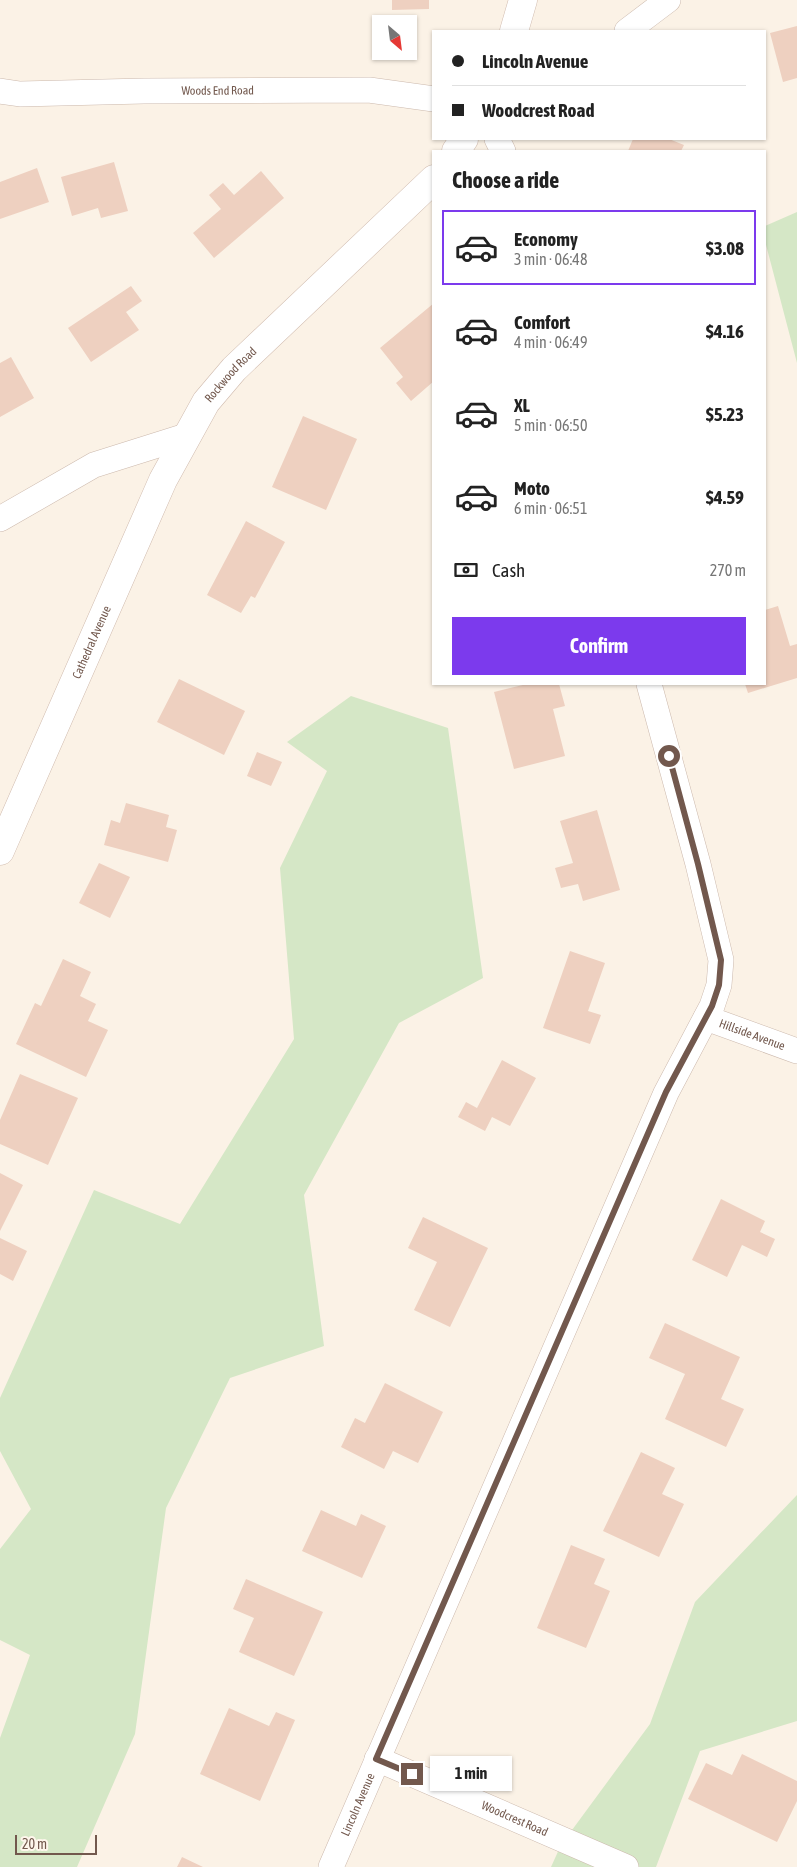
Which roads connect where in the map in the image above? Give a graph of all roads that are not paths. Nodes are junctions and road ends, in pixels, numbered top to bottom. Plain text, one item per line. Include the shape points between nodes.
1 (523, 0) edge
2 (668, 0) edge
3 (514, 30) edge
4 (629, 30) edge
5 (0, 91) edge
6 (432, 99) edge
7 (432, 181) edge
8 (186, 436) junction
9 (0, 519) edge
10 (649, 685) edge
11 (0, 851) edge
12 (706, 1018) junction
13 (797, 1051) edge
14 (376, 1759) junction
15 (330, 1867) edge
16 (626, 1867) edge

1 - 3 street
2 - 4 street
5 - 6 street, Woods End Road via 20,94 369,90
7 - 8 street, Rockwood Road via 234,370 206,402
8 - 9 street via 94,465
8 - 11 street, Cathedral Avenue via 159,489
10 - 12 street, Lincoln Avenue via 721,960 719,985
12 - 13 street, Hillside Avenue
12 - 14 street, Lincoln Avenue via 666,1092
14 - 15 street, Lincoln Avenue
14 - 16 street, Woodcrest Road

